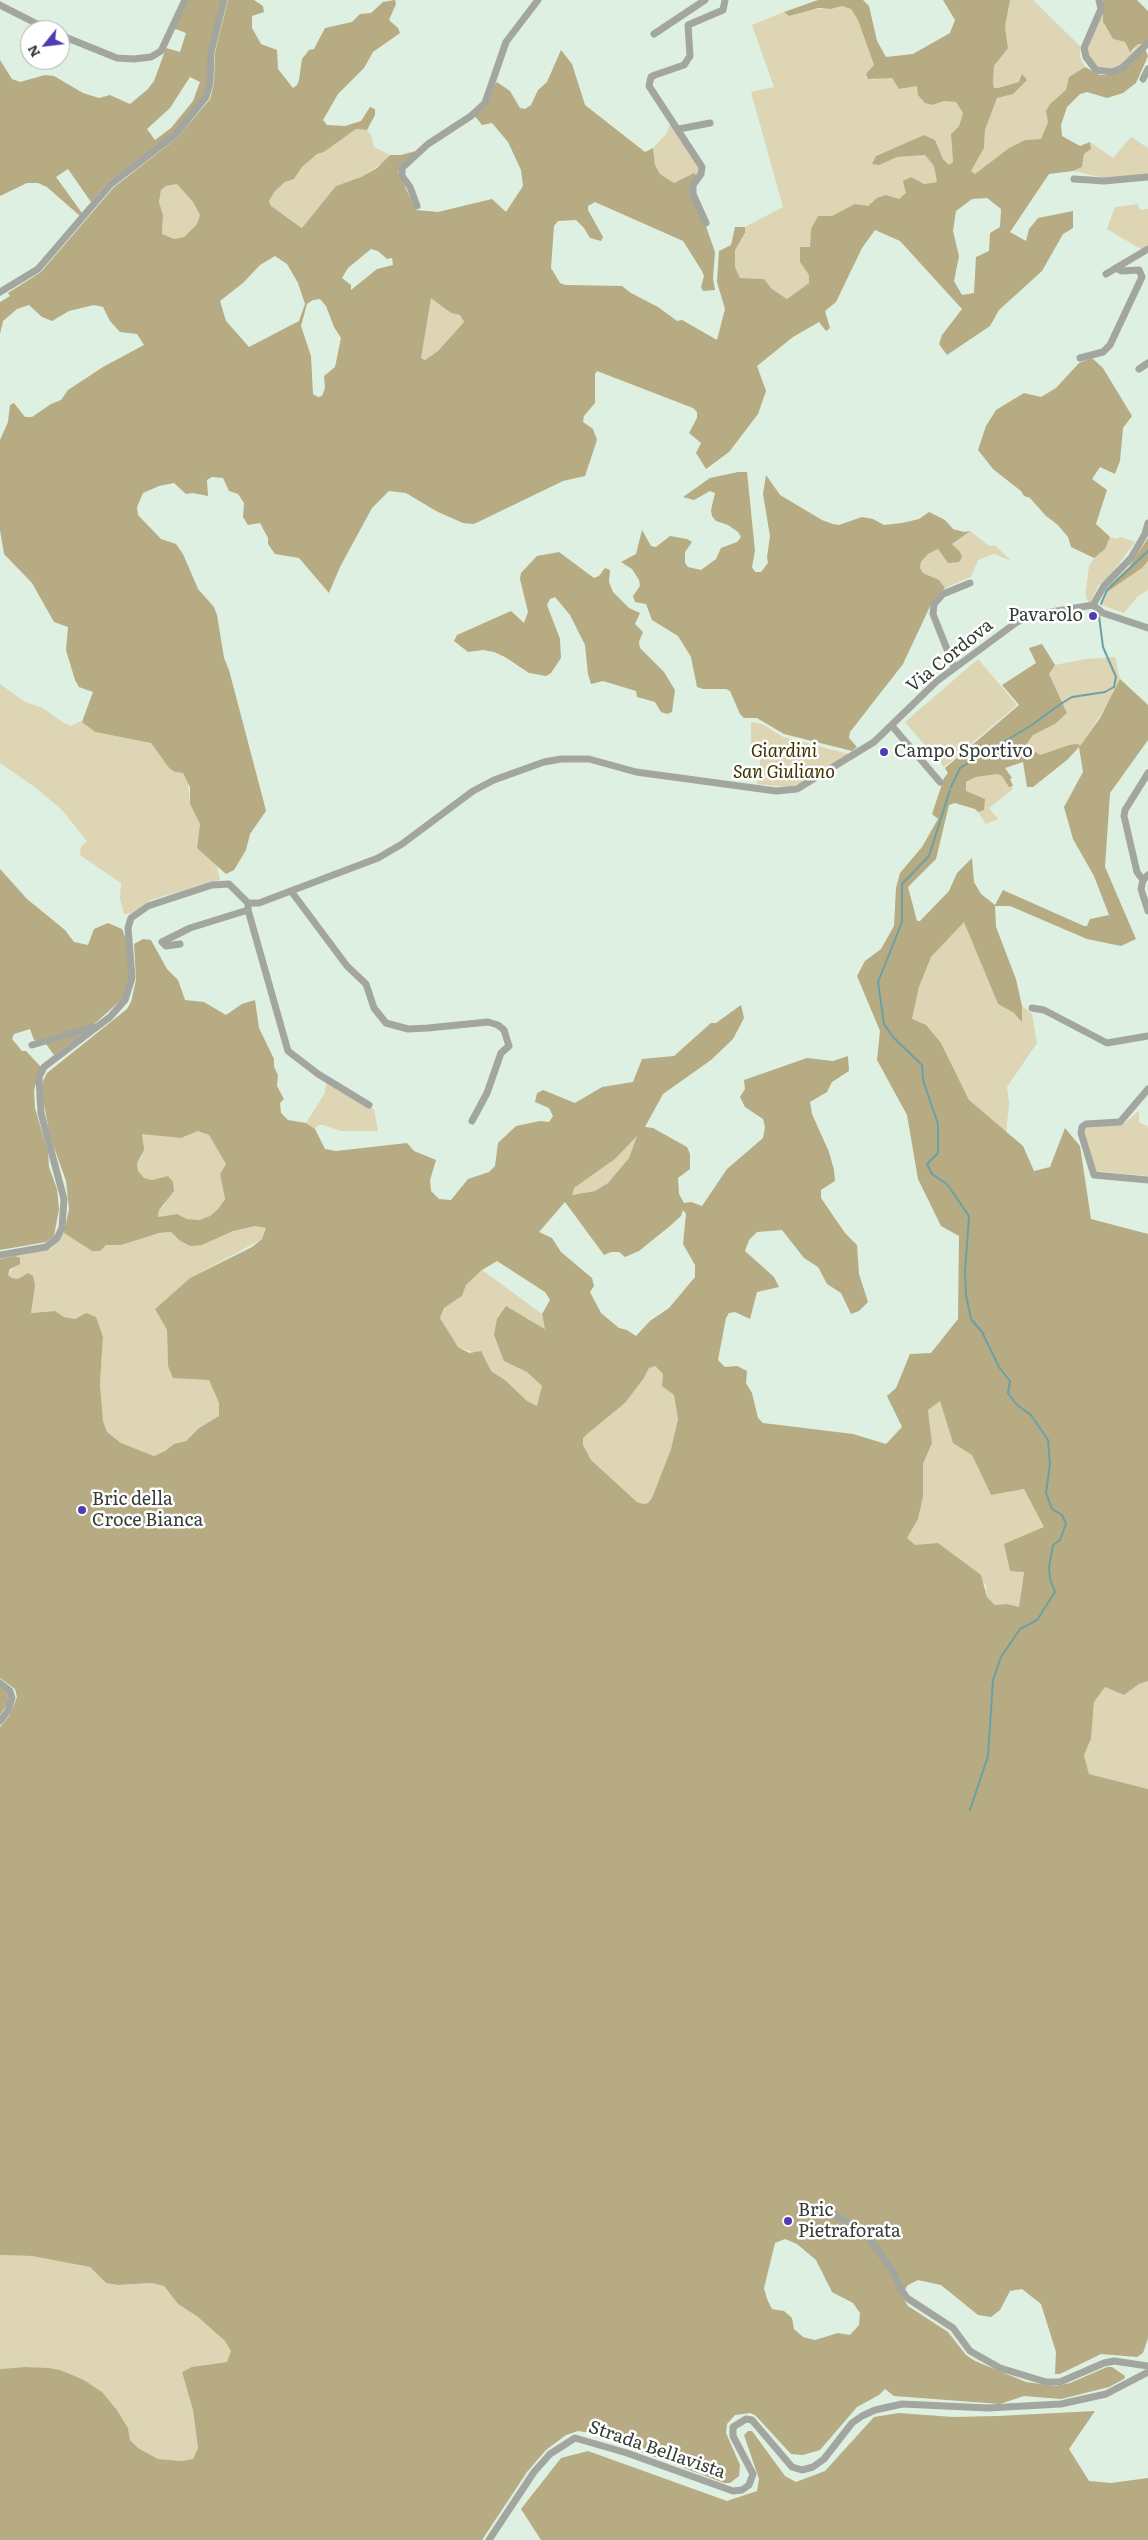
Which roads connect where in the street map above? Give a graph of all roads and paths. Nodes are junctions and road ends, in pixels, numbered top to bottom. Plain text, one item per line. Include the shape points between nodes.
1 (185, 0) edge
2 (224, 0) edge
3 (538, 0) edge
4 (705, 0) edge
5 (725, 0) edge
6 (1099, 0) edge
7 (0, 5) edge
8 (30, 20) edge
9 (654, 34) dead end
10 (70, 39) edge
11 (1148, 43) edge
12 (1148, 69) edge
13 (1143, 79) dead end
14 (710, 123) dead end
15 (679, 129) junction
16 (1148, 177) edge
17 (1074, 179) dead end
18 (417, 206) dead end
19 (706, 223) dead end
20 (1148, 249) edge
21 (1148, 266) edge
22 (1116, 268) junction
23 (1139, 270) junction
24 (1106, 274) dead end
25 (0, 292) edge
26 (1080, 358) dead end
27 (1148, 363) edge
28 (1138, 369) dead end
29 (1148, 523) edge
30 (970, 583) dead end
31 (1093, 606) junction
32 (1148, 628) edge
33 (954, 667) junction
34 (892, 726) junction
35 (1148, 773) edge
36 (940, 782) dead end
37 (1146, 878) edge
38 (291, 891) junction
39 (248, 906) junction
40 (1148, 911) edge
41 (180, 944) dead end
42 (1032, 1008) dead end
43 (98, 1026) junction
44 (1148, 1036) edge
45 (32, 1045) dead end
46 (1148, 1089) edge
47 (369, 1105) dead end
48 (472, 1122) dead end
49 (1148, 1180) edge
50 (0, 1255) edge
51 (0, 1683) edge
52 (0, 1721) edge
53 (832, 2214) dead end
54 (1148, 2366) edge
55 (1148, 2372) edge
56 (489, 2540) edge

1 - 10 street via 161,51 151,57 117,58
2 - 25 street via 211,52 206,97 174,135 111,184 38,269
3 - 18 street via 506,42 485,102 471,116 428,144 402,168 402,176
4 - 9 street
5 - 15 street via 723,10 688,25 690,56 684,65 655,74 650,82 652,91
6 - 11 street via 1101,10 1084,48 1086,57 1096,70 1112,72 1122,68
7 - 8 street
12 - 13 street
14 - 15 street
15 - 19 street via 702,167 693,185 693,194
16 - 17 street via 1104,181
20 - 22 street
21 - 23 street
22 - 23 street
22 - 24 street
23 - 26 street via 1142,276 1110,345 1103,352
27 - 28 street
29 - 31 street via 1131,558 1104,586
30 - 33 street via 943,594 934,604 933,614
31 - 32 street via 1103,613
31 - 33 street, Via Cordova via 1025,618
33 - 34 street, Via Cordova
34 - 36 street
34 - 38 street, Via Cordova via 866,747 797,789 781,792 636,772 589,759 544,762 473,791 378,858
35 - 37 street via 1124,816 1137,872
37 - 40 street via 1142,893
38 - 39 street, Via Cordova
38 - 48 street via 347,966 366,984 374,1008 386,1024 428,1028 488,1022 504,1030 509,1046 501,1052 487,1093
39 - 41 street, Via Cordova via 190,928 162,943 166,946
39 - 43 street via 229,884 212,885 148,906 131,918 128,928 132,978 125,1000
39 - 47 street via 288,1051
42 - 44 street via 1044,1010 1106,1043
43 - 45 street
43 - 50 street via 44,1067 39,1077 40,1113 64,1199 62,1228 57,1238 46,1247
46 - 49 street via 1120,1122 1086,1124 1081,1133 1094,1175
51 - 52 street via 10,1691 12,1698
53 - 54 street via 865,2232 907,2298 953,2328 970,2351 1000,2368 1046,2382 1060,2382 1114,2361
55 - 56 street, Strada Bellavista via 1106,2394 1061,2404 988,2408 902,2404 875,2410 852,2423 824,2459 802,2470 792,2467 752,2420 746,2419 733,2427 733,2436 753,2474 742,2490 733,2491 627,2452 575,2438 550,2454 534,2472

